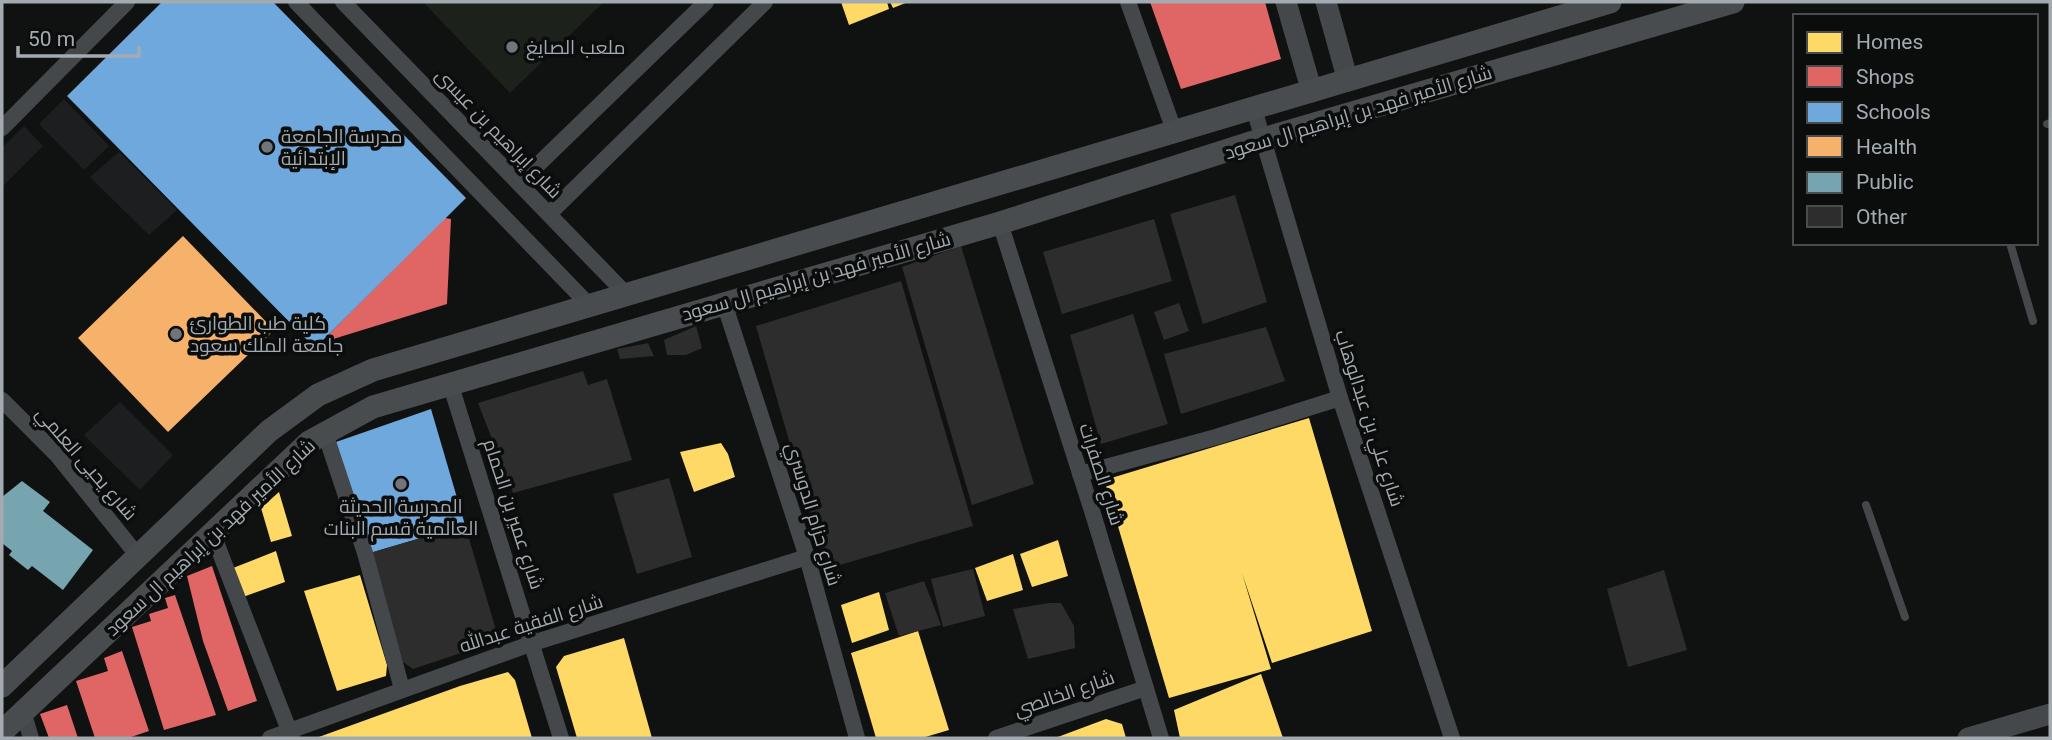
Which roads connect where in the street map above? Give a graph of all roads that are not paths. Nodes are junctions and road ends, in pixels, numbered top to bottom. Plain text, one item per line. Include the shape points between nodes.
1 (127, 2) edge
2 (296, 2) edge
3 (343, 2) edge
4 (706, 2) edge
5 (765, 2) edge
6 (1128, 2) edge
7 (1286, 2) edge
8 (1326, 2) edge
9 (1611, 2) edge
10 (1733, 2) edge
11 (1348, 81) junction
12 (1312, 92) junction
13 (1254, 109) junction
14 (2, 128) edge
15 (1174, 133) junction
16 (1263, 139) junction
17 (519, 183) junction
18 (549, 214) junction
19 (1000, 223) junction
20 (2011, 245) edge
21 (625, 293) junction
22 (724, 303) junction
23 (589, 305) junction
24 (2033, 321) dead end
25 (450, 383) junction
26 (1340, 398) junction
27 (2, 400) edge
28 (325, 433) junction
29 (1080, 474) junction
30 (1866, 505) dead end
31 (212, 532) junction
32 (138, 556) junction
33 (807, 557) junction
34 (1905, 617) dead end
35 (533, 643) junction
36 (2, 685) edge
37 (1146, 688) junction
38 (402, 689) junction
39 (23, 711) junction
40 (2050, 714) edge
41 (2, 732) edge
42 (291, 735) edge
43 (31, 738) edge
44 (271, 738) edge
45 (561, 738) edge
46 (857, 738) edge
47 (996, 738) edge
48 (1161, 738) edge
49 (1452, 738) edge
50 (1968, 738) edge

1 - 14 street
2 - 23 street
3 - 17 street, شارع إبراهيم بن عيسى
4 - 17 street
5 - 18 street
6 - 15 street
7 - 12 street
8 - 11 street
9 - 11 main road, شارع الأمير فهد بن إبراهيم ال سعود
10 - 16 main road, شارع الأمير فهد بن إبراهيم ال سعود
11 - 12 main road, شارع الأمير فهد بن إبراهيم ال سعود
12 - 13 main road, شارع الأمير فهد بن إبراهيم ال سعود
13 - 15 main road, شارع الأمير فهد بن إبراهيم ال سعود
13 - 16 street, شارع علي بن عبدالوهاب
15 - 21 main road, شارع الأمير فهد بن إبراهيم ال سعود
16 - 19 main road, شارع الأمير فهد بن إبراهيم ال سعود
16 - 26 street, شارع علي بن عبدالوهاب
17 - 18 street, شارع إبراهيم بن عيسى
18 - 21 street, شارع إبراهيم بن عيسى
19 - 22 main road, شارع الأمير فهد بن إبراهيم ال سعود
19 - 29 street, شارع الصفرات
20 - 24 lane
21 - 23 main road, شارع الأمير فهد بن إبراهيم ال سعود
22 - 25 main road, شارع الأمير فهد بن إبراهيم ال سعود
22 - 33 street, شارع حزام الدوسري
23 - 32 main road, شارع الأمير فهد بن إبراهيم ال سعود via 373,370 318,395 270,431
25 - 28 main road, شارع الأمير فهد بن إبراهيم ال سعود via 373,407
25 - 35 street, شارع عمير بن الحمام
26 - 29 street
26 - 49 street, شارع علي بن عبدالوهاب
27 - 32 street, شارع يحيى العلمي via 57,455
28 - 31 main road, شارع الأمير فهد بن إبراهيم ال سعود via 309,442
28 - 38 street via 365,552
29 - 37 street, شارع الصفرات
30 - 34 lane
31 - 39 main road, شارع الأمير فهد بن إبراهيم ال سعود
31 - 42 street
32 - 36 main road, شارع الأمير فهد بن إبراهيم ال سعود
33 - 35 street, شارع الفقية عبدالله
33 - 46 street, شارع حزام الدوسري
35 - 38 street, شارع الفقية عبدالله
35 - 45 street, شارع عمير بن الحمام
37 - 47 street, شارع الخالصي
37 - 48 street, شارع الصفرات
38 - 42 street, شارع الفقية عبدالله
39 - 41 main road, شارع الأمير فهد بن إبراهيم ال سعود
39 - 43 street
40 - 50 street
42 - 44 street, شارع الفقية عبدالله

